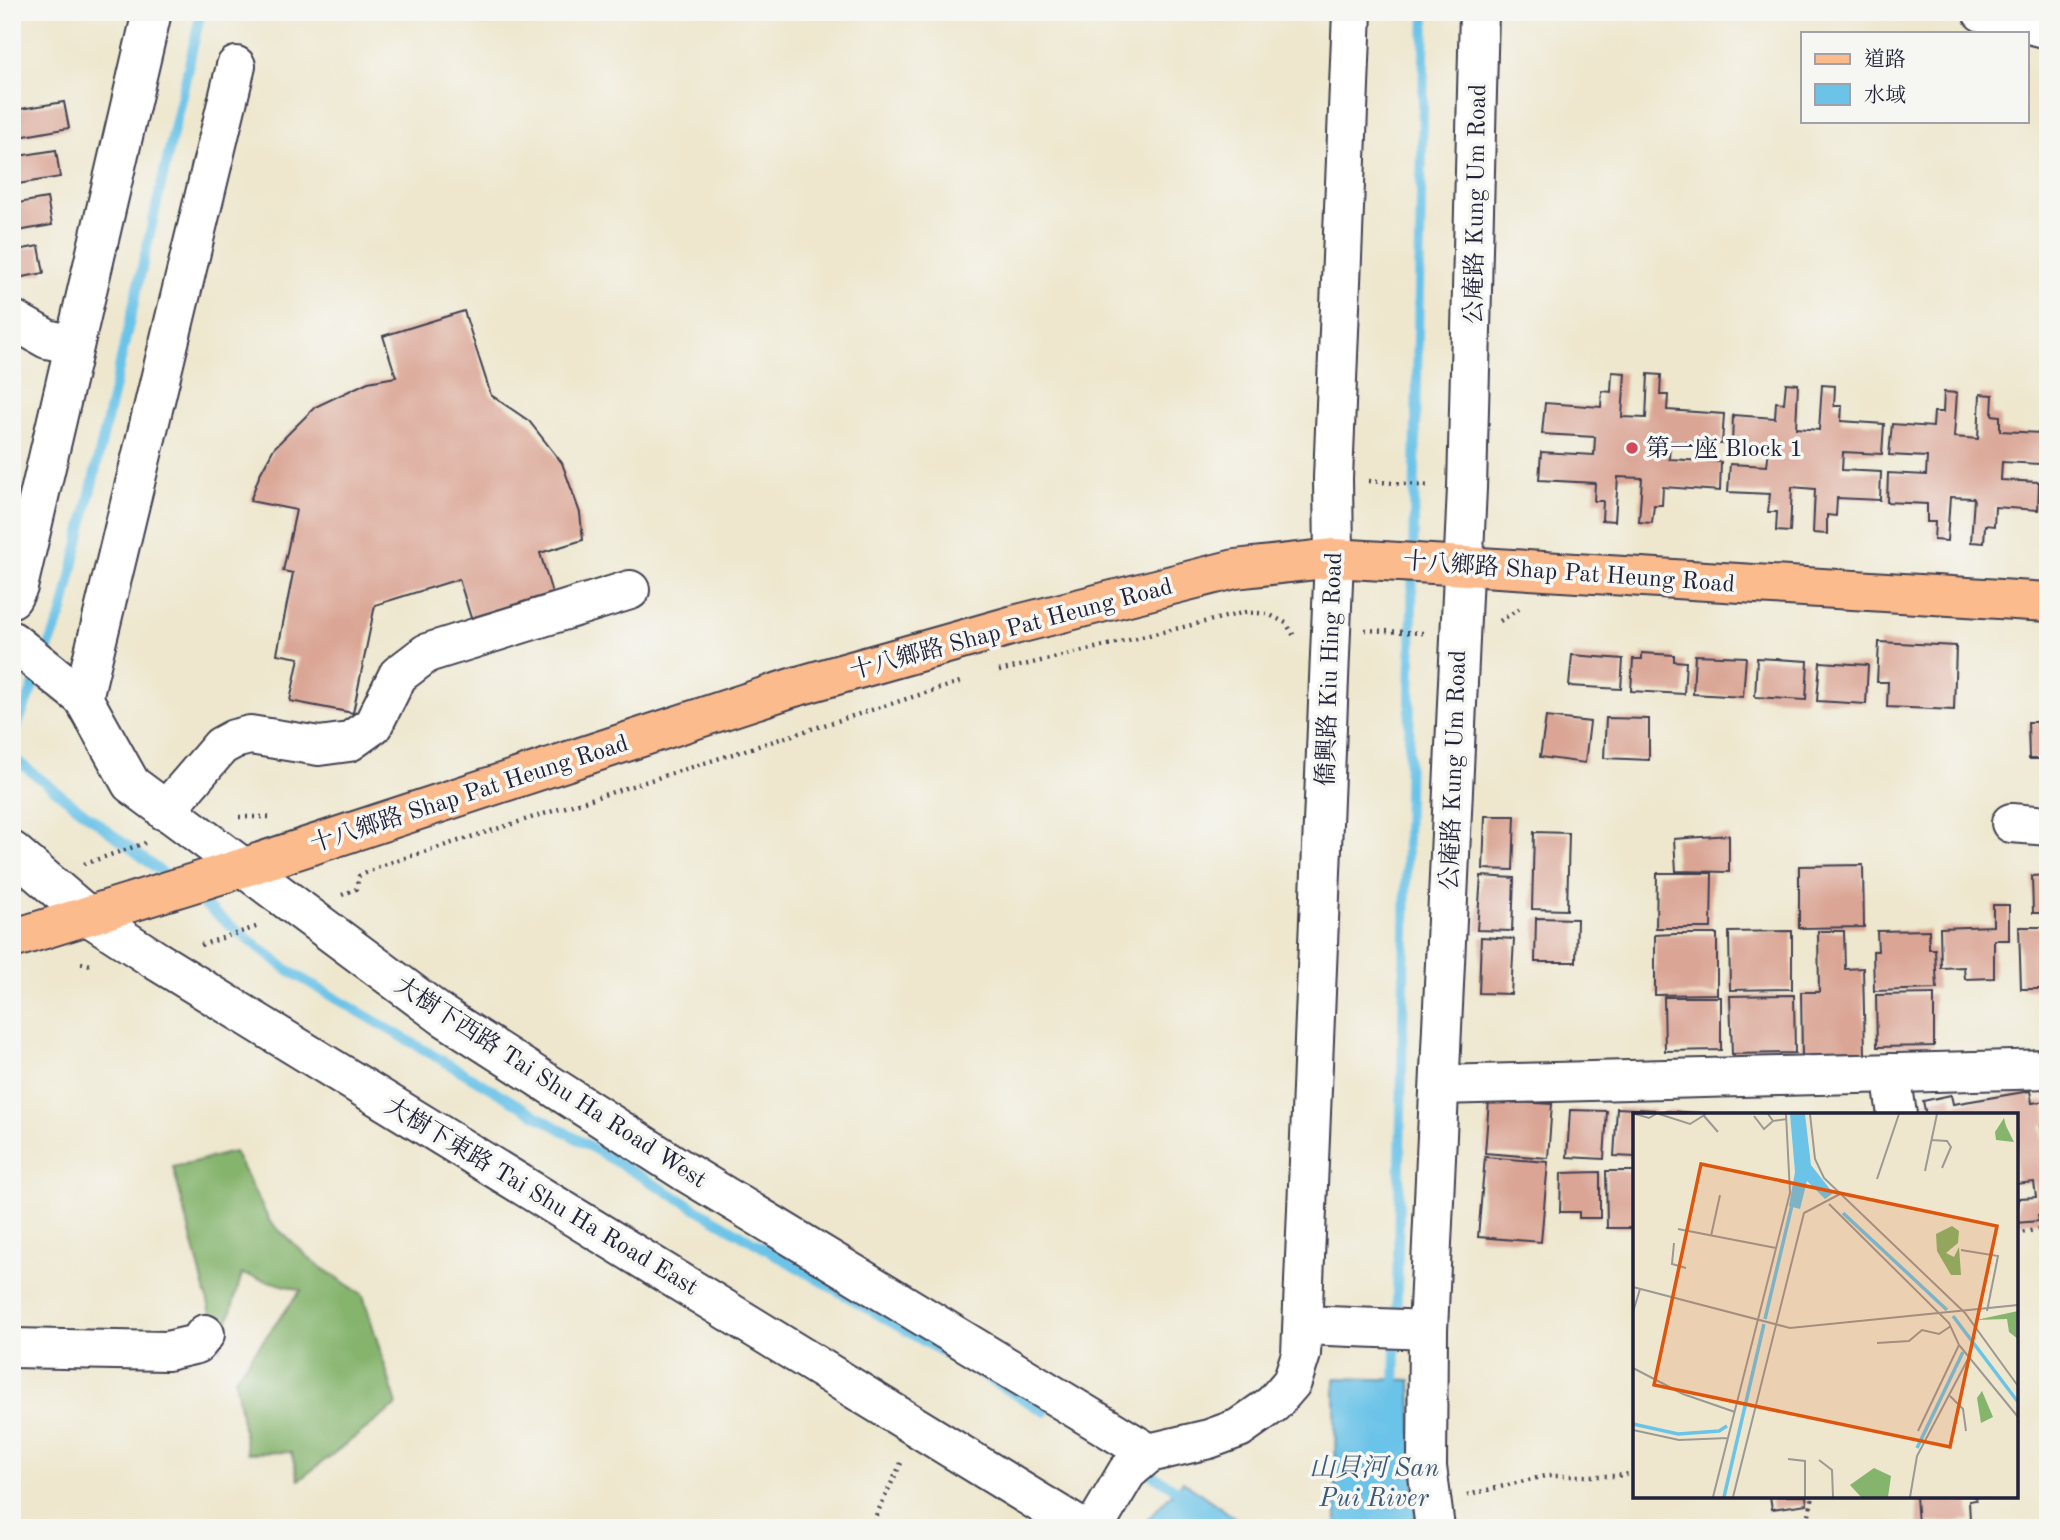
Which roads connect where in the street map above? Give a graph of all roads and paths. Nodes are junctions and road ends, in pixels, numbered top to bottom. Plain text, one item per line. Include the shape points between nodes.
1 (152, 12) edge
2 (1352, 12) edge
3 (1479, 12) edge
4 (1982, 12) edge
5 (2048, 29) edge
6 (236, 66) dead end
7 (12, 320) edge
8 (74, 345) junction
9 (1363, 480) dead end
10 (1438, 487) dead end
11 (1343, 558) junction
12 (1446, 564) junction
13 (630, 590) dead end
14 (12, 598) edge
15 (2048, 602) edge
16 (1343, 630) junction
17 (1429, 633) dead end
18 (12, 641) edge
19 (985, 674) dead end
20 (972, 678) dead end
21 (73, 690) junction
22 (159, 826) junction
23 (12, 851) edge
24 (79, 866) dead end
25 (232, 871) junction
26 (99, 913) junction
27 (287, 916) junction
28 (12, 939) edge
29 (191, 948) dead end
30 (2048, 1069) edge
31 (1891, 1073) junction
32 (1440, 1085) junction
33 (1897, 1113) edge
34 (2048, 1227) edge
35 (2018, 1234) edge
36 (1303, 1325) junction
37 (1428, 1330) junction
38 (205, 1334) dead end
39 (12, 1348) edge
40 (919, 1426) junction
41 (1149, 1453) junction
42 (1633, 1472) edge
43 (1813, 1498) edge
44 (1434, 1516) edge
45 (870, 1528) edge
46 (1082, 1528) edge
47 (1094, 1528) edge
48 (1807, 1528) edge

1 - 8 street
2 - 11 street, 僑興路 Kiu Hing Road via 1334,478
3 - 12 street, 公庵路 Kung Um Road
4 - 5 street
6 - 21 street
7 - 8 street via 47,339
8 - 14 street
9 - 10 path
11 - 12 main road, 十八鄉路 Shap Pat Heung Road
11 - 16 street, 僑興路 Kiu Hing Road
11 - 25 main road, 十八鄉路 Shap Pat Heung Road via 1235,569 1013,625 792,688
12 - 15 main road, 十八鄉路 Shap Pat Heung Road
12 - 32 street, 公庵路 Kung Um Road
13 - 22 street via 427,653 398,675 373,725 349,742 319,746 250,735 234,739 221,746
16 - 17 path, 十八鄉路 Shap Pat Heung Road
16 - 19 path, 十八鄉路 Shap Pat Heung Road via 1292,636 1286,623 1268,614 1245,612
16 - 36 street, 僑興路 Kiu Hing Road
18 - 21 street, 大樹下西路 Tai Shu Ha Road West
20 - 27 path, 十八鄉路 Shap Pat Heung Road via 386,864 359,876 356,889
21 - 22 street, 大樹下西路 Tai Shu Ha Road West
22 - 24 path
22 - 25 street, 大樹下西路 Tai Shu Ha Road West
23 - 26 street, 大樹下東路 Tai Shu Ha Road East
25 - 26 main road, 十八鄉路 Shap Pat Heung Road
25 - 27 street, 大樹下西路 Tai Shu Ha Road West
26 - 28 main road, 十八鄉路 Shap Pat Heung Road
26 - 40 street, 大樹下東路 Tai Shu Ha Road East
27 - 29 path, 十八鄉路 Shap Pat Heung Road
27 - 41 street, 大樹下西路 Tai Shu Ha Road West via 675,1166
30 - 31 street
31 - 32 street
31 - 33 street
32 - 37 street, 公庵路 Kung Um Road
34 - 35 path
36 - 37 street
36 - 41 street, 僑興路 Kiu Hing Road via 1301,1354 1292,1382 1273,1404 1239,1428
37 - 44 street, 公庵路 Kung Um Road via 1427,1467
38 - 39 street via 197,1344 167,1351
40 - 45 path
40 - 46 street, 大樹下東路 Tai Shu Ha Road East
41 - 47 street via 1127,1472
42 - 44 path via 1545,1476
43 - 48 path

